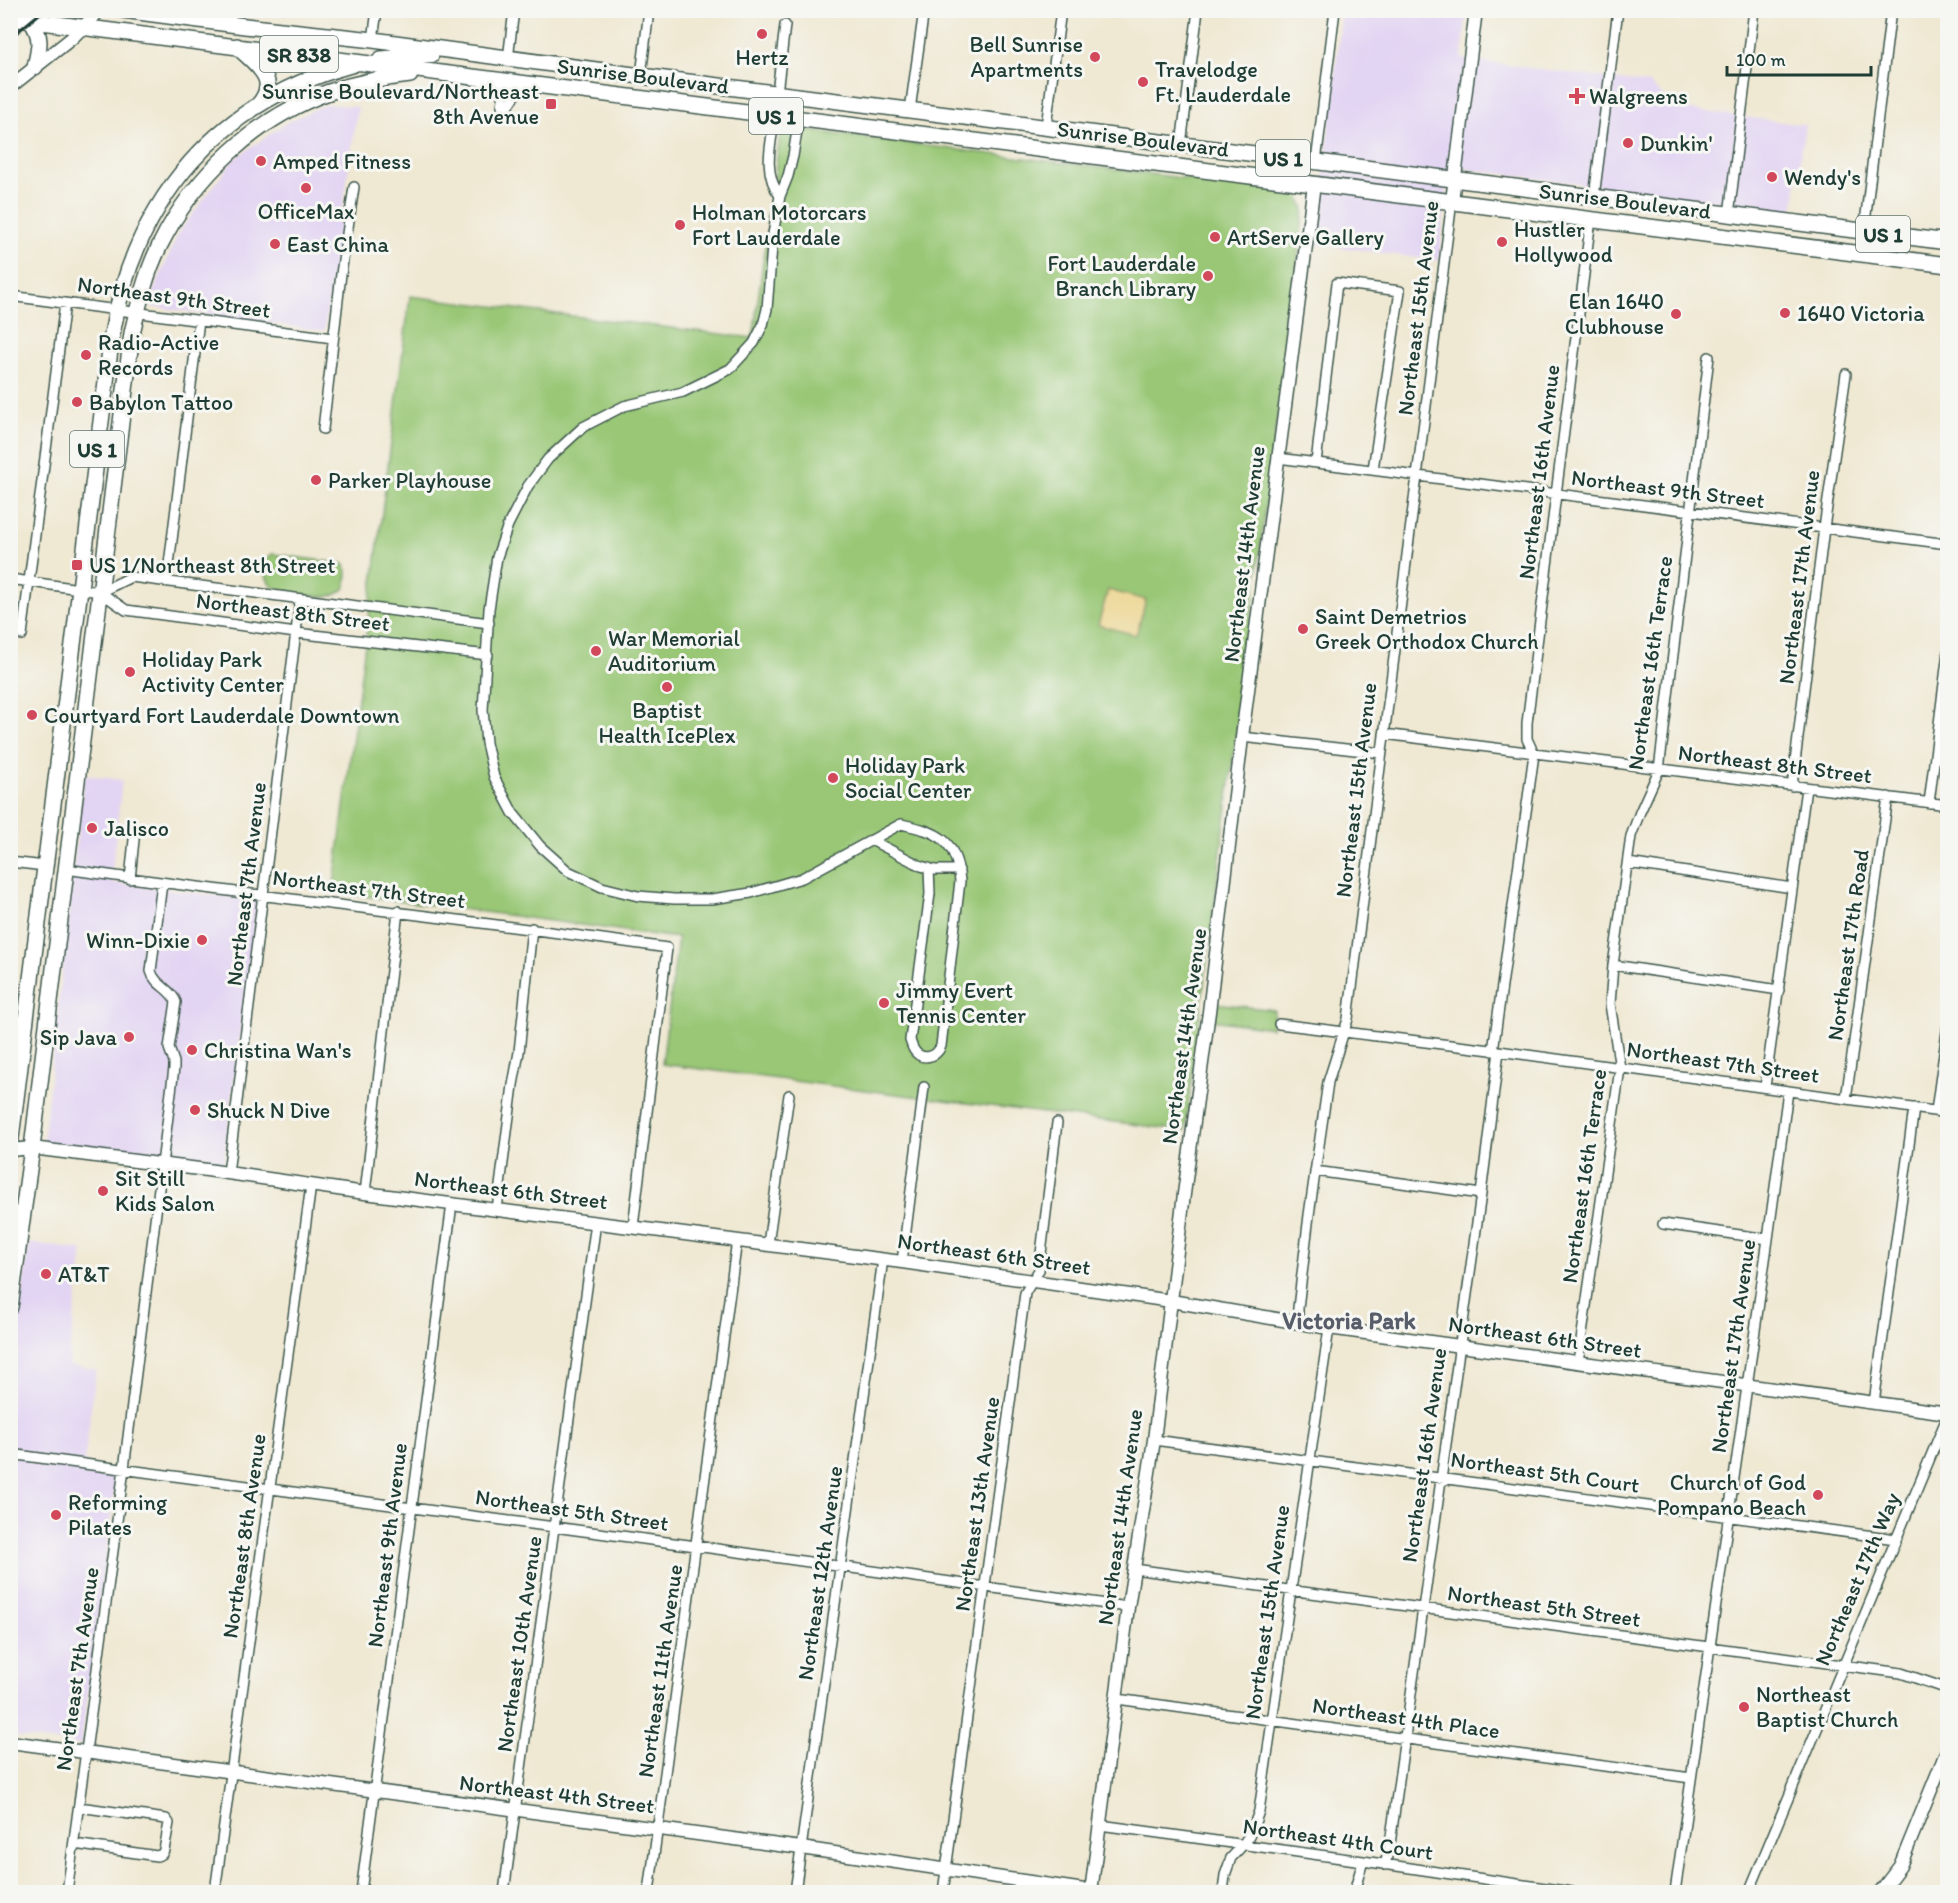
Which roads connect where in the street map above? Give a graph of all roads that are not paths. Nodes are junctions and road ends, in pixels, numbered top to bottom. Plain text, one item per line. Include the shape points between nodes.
1 (100, 10) edge
2 (123, 10) edge
3 (377, 10) edge
4 (514, 10) edge
5 (649, 10) edge
6 (924, 10) edge
7 (1061, 10) edge
8 (1198, 10) edge
9 (1335, 10) edge
10 (1476, 10) edge
11 (1618, 10) edge
12 (1754, 10) edge
13 (1891, 10) edge
14 (10, 18) edge
15 (32, 21) junction
16 (785, 25) dead end
17 (82, 27) junction
18 (373, 40) junction
19 (237, 46) junction
20 (465, 53) junction
21 (508, 59) junction
22 (362, 62) junction
23 (35, 67) junction
24 (440, 73) junction
25 (641, 76) junction
26 (673, 80) junction
27 (506, 81) junction
28 (523, 84) junction
29 (10, 87) edge
30 (777, 93) junction
31 (811, 98) junction
32 (639, 99) junction
33 (256, 106) junction
34 (910, 110) junction
35 (775, 116) junction
36 (799, 118) junction
37 (1046, 127) junction
38 (1181, 145) junction
39 (1009, 146) junction
40 (1316, 162) junction
41 (1455, 180) junction
42 (1314, 184) junction
43 (354, 187) dead end
44 (780, 196) junction
45 (1594, 197) junction
46 (1452, 201) junction
47 (1730, 215) junction
48 (1753, 218) junction
49 (1591, 219) junction
50 (1863, 231) junction
51 (1725, 236) junction
52 (1947, 242) edge
53 (1947, 251) edge
54 (1926, 262) junction
55 (1947, 265) edge
56 (10, 296) edge
57 (65, 303) junction
58 (116, 309) junction
59 (137, 312) junction
60 (199, 320) junction
61 (333, 338) junction
62 (1709, 357) dead end
63 (1846, 374) dead end
64 (323, 429) dead end
65 (1278, 458) junction
66 (1316, 463) junction
67 (1372, 469) junction
68 (1418, 475) junction
69 (1555, 494) junction
70 (1690, 511) junction
71 (1824, 528) junction
72 (1947, 544) edge
73 (10, 579) edge
74 (28, 581) junction
75 (167, 581) junction
76 (80, 589) junction
77 (100, 592) junction
78 (300, 600) junction
79 (489, 623) junction
80 (296, 633) junction
81 (22, 635) dead end
82 (1947, 652) edge
83 (488, 655) junction
84 (1384, 734) junction
85 (1242, 737) junction
86 (1381, 753) junction
87 (1534, 754) junction
88 (1659, 770) junction
89 (1792, 786) junction
90 (1806, 788) junction
91 (1887, 797) junction
92 (1929, 803) junction
93 (1947, 805) edge
94 (890, 829) junction
95 (50, 830) junction
96 (135, 830) dead end
97 (871, 840) junction
98 (890, 851) junction
99 (10, 862) edge
100 (1628, 863) junction
101 (45, 866) junction
102 (929, 868) junction
103 (66, 869) junction
104 (959, 870) junction
105 (130, 879) junction
106 (162, 883) junction
107 (1792, 888) junction
108 (264, 896) junction
109 (63, 897) junction
110 (398, 911) junction
111 (532, 928) junction
112 (1613, 964) junction
113 (1779, 990) junction
114 (1279, 1024) dead end
115 (1947, 1024) edge
116 (1342, 1031) junction
117 (1496, 1051) junction
118 (1620, 1068) junction
119 (924, 1087) dead end
120 (1765, 1087) junction
121 (1788, 1090) junction
122 (789, 1095) dead end
123 (1846, 1099) junction
124 (1914, 1108) junction
125 (1936, 1111) junction
126 (1947, 1113) edge
127 (1057, 1123) dead end
128 (11, 1140) edge
129 (10, 1148) edge
130 (32, 1148) junction
131 (162, 1165) junction
132 (1315, 1171) junction
133 (228, 1173) junction
134 (311, 1185) junction
135 (365, 1193) junction
136 (1481, 1194) junction
137 (452, 1204) junction
138 (497, 1209) junction
139 (596, 1222) junction
140 (1663, 1224) dead end
141 (633, 1227) junction
142 (1768, 1239) junction
143 (737, 1240) junction
144 (768, 1244) junction
145 (882, 1259) junction
146 (902, 1262) junction
147 (1032, 1281) junction
148 (1171, 1301) junction
149 (10, 1307) edge
150 (1298, 1323) junction
151 (1329, 1328) junction
152 (1460, 1346) junction
153 (1578, 1362) junction
154 (1748, 1385) junction
155 (1874, 1403) junction
156 (1947, 1414) edge
157 (1154, 1440) junction
158 (10, 1454) edge
159 (1310, 1461) junction
160 (124, 1469) junction
161 (1441, 1478) junction
162 (269, 1490) junction
163 (412, 1508) junction
164 (1728, 1517) junction
165 (555, 1528) junction
166 (1896, 1539) junction
167 (696, 1546) junction
168 (841, 1568) junction
169 (1134, 1569) junction
170 (985, 1587) junction
171 (1291, 1590) junction
172 (1128, 1607) junction
173 (1422, 1609) junction
174 (1711, 1648) junction
175 (1842, 1665) junction
176 (1947, 1689) edge
177 (1117, 1699) junction
178 (1272, 1720) junction
179 (1404, 1737) junction
180 (10, 1742) edge
181 (1947, 1748) edge
182 (86, 1752) junction
183 (232, 1772) junction
184 (1691, 1778) junction
185 (375, 1791) junction
186 (79, 1807) junction
187 (516, 1811) junction
188 (1100, 1825) junction
189 (658, 1829) junction
190 (74, 1844) junction
191 (1242, 1846) junction
192 (801, 1848) junction
193 (1363, 1861) junction
194 (1385, 1865) junction
195 (947, 1869) junction
196 (1093, 1892) edge
197 (67, 1893) edge
198 (215, 1893) edge
199 (361, 1893) edge
200 (504, 1893) edge
201 (649, 1893) edge
202 (795, 1893) edge
203 (943, 1893) edge
204 (1222, 1893) edge
205 (1354, 1893) edge
206 (1572, 1893) edge
207 (1675, 1893) edge
208 (1749, 1893) edge
209 (1880, 1893) edge

1 - 17 street
2 - 18 main road, SR 838
3 - 18 street
4 - 21 street
5 - 25 street
6 - 34 street
7 - 37 street
8 - 38 street
9 - 40 street
10 - 41 street, Northeast 15th Avenue
11 - 45 street
12 - 47 street
13 - 50 street
14 - 15 main road, SR 838
15 - 17 main road, SR 838
15 - 23 main road via 40,38
16 - 30 street
17 - 19 main road, SR 838
17 - 23 street
18 - 20 main road, SR 838
19 - 22 main road, SR 838
19 - 33 main road via 267,79 267,91
20 - 21 main road, Sunrise Boulevard / US 1
20 - 22 main road
21 - 25 main road, Sunrise Boulevard / US 1
22 - 24 main road, SR 838
22 - 33 main road, US 1 via 302,82
23 - 29 street
24 - 27 main road, Sunrise Boulevard / US 1
24 - 59 main road, US 1 via 357,83 301,104 253,133 222,159 184,205 160,246
25 - 26 main road, Sunrise Boulevard / US 1
26 - 30 main road, Sunrise Boulevard / US 1
26 - 32 main road via 651,88
27 - 28 main road, Sunrise Boulevard / US 1
27 - 28 street via 505,107
28 - 32 main road, Sunrise Boulevard / US 1
30 - 31 main road, Sunrise Boulevard / US 1
31 - 34 main road, Sunrise Boulevard / US 1
31 - 35 main road via 793,103
32 - 35 main road, Sunrise Boulevard / US 1
33 - 58 main road, US 1 via 209,143 171,187 139,242
34 - 37 main road, Sunrise Boulevard / US 1
35 - 36 main road, Sunrise Boulevard / US 1
35 - 44 street via 768,163 773,186
36 - 39 main road, Sunrise Boulevard / US 1
36 - 44 street via 793,156
37 - 38 main road, Sunrise Boulevard / US 1
37 - 39 main road via 1030,140
38 - 40 main road, Sunrise Boulevard / US 1
39 - 42 main road, Sunrise Boulevard / US 1
40 - 41 main road, Sunrise Boulevard / US 1
41 - 45 main road, Sunrise Boulevard / US 1
41 - 46 street, Northeast 15th Avenue
42 - 46 main road, Sunrise Boulevard / US 1
42 - 65 street, Northeast 14th Avenue
43 - 61 street
44 - 79 street via 767,309 754,343 730,369 683,392 624,406 583,427 548,459 528,486 508,525 497,557
45 - 47 main road, Sunrise Boulevard / US 1
46 - 49 main road, Sunrise Boulevard / US 1
46 - 68 street, Northeast 15th Avenue
47 - 48 main road, Sunrise Boulevard / US 1
48 - 50 main road, Sunrise Boulevard / US 1
48 - 51 main road
49 - 51 main road, Sunrise Boulevard / US 1
49 - 69 street, Northeast 16th Avenue
50 - 52 main road, Sunrise Boulevard / US 1
51 - 54 main road, Sunrise Boulevard / US 1
53 - 54 main road
54 - 55 main road, Sunrise Boulevard / US 1
56 - 57 street, Northeast 9th Street
57 - 58 street, Northeast 9th Street
57 - 74 street
58 - 59 street, Northeast 9th Street
58 - 76 main road, US 1
59 - 60 street, Northeast 9th Street
59 - 77 main road, US 1
60 - 61 street, Northeast 9th Street
60 - 75 street
61 - 64 street
62 - 70 street, Northeast 16th Terrace
63 - 71 street, Northeast 17th Avenue
65 - 66 street, Northeast 9th Street
65 - 85 street, Northeast 14th Avenue
66 - 67 street, Northeast 9th Street
66 - 67 street via 1337,283 1400,291
67 - 68 street, Northeast 9th Street
68 - 69 street, Northeast 9th Street
68 - 84 street, Northeast 15th Avenue
69 - 70 street, Northeast 9th Street
69 - 87 street, Northeast 16th Avenue via 1527,723 1527,739
70 - 71 street, Northeast 9th Street
70 - 88 street, Northeast 16th Terrace
71 - 72 street, Northeast 9th Street
71 - 89 street, Northeast 17th Avenue
73 - 74 street, Northeast 8th Street
74 - 76 street, Northeast 8th Street
74 - 81 street
75 - 77 street, Northeast 8th Street via 131,577
75 - 78 street, Northeast 8th Street
76 - 77 street, Northeast 8th Street
76 - 95 main road, US 1
77 - 80 street, Northeast 8th Street via 126,610
77 - 103 main road, US 1
78 - 79 street, Northeast 8th Street
78 - 80 street, Northeast 7th Avenue
79 - 83 street
80 - 83 street, Northeast 8th Street
80 - 108 street, Northeast 7th Avenue
82 - 92 street
83 - 97 street via 483,727 494,777 513,813 540,846 568,871 602,887 638,896 712,900 802,878
84 - 86 street, Northeast 15th Avenue
84 - 87 street, Northeast 8th Street
85 - 86 street
85 - 148 street, Northeast 14th Avenue
86 - 116 street, Northeast 15th Avenue via 1348,1019
87 - 88 street, Northeast 8th Street
87 - 117 street, Northeast 16th Avenue
88 - 89 street, Northeast 8th Street
88 - 100 street, Northeast 16th Terrace via 1631,836
89 - 90 street, Northeast 8th Street
90 - 91 street, Northeast 8th Street
90 - 107 street
91 - 92 street, Northeast 8th Street
91 - 123 street, Northeast 17th Road
92 - 93 street, Northeast 8th Street
94 - 97 street
94 - 98 street
94 - 104 street via 901,824 943,839 956,855
95 - 101 main road, US 1
95 - 103 main road via 57,857
96 - 105 street
97 - 98 street
98 - 102 street
99 - 101 street
100 - 107 street
100 - 112 street, Northeast 16th Terrace
101 - 109 main road
101 - 128 main road, US 1
102 - 104 street
102 - 104 street via 930,894 910,1040 914,1051 932,1057 941,1046
103 - 105 street, Northeast 7th Street
103 - 109 main road, US 1
105 - 106 street, Northeast 7th Street
106 - 108 street, Northeast 7th Street
106 - 131 street, Northeast 7th Avenue via 151,971 157,984 169,991 176,1002 169,1048 174,1068
107 - 113 street
108 - 110 street, Northeast 7th Street
108 - 133 street, Northeast 7th Avenue
109 - 130 main road, US 1
110 - 111 street, Northeast 7th Street
110 - 135 street
111 - 138 street
111 - 141 street, Northeast 7th Street via 667,948
112 - 113 street
112 - 118 street, Northeast 16th Terrace via 1610,1004
113 - 120 street
114 - 116 street, Northeast 7th Street
115 - 125 street
116 - 117 street, Northeast 7th Street
116 - 132 street, Northeast 15th Avenue via 1328,1082
117 - 118 street, Northeast 7th Street
117 - 136 street, Northeast 16th Avenue
118 - 120 street, Northeast 7th Street
118 - 153 street, Northeast 16th Terrace
119 - 146 street
120 - 121 street, Northeast 7th Street
121 - 123 street, Northeast 7th Street
121 - 142 street, Northeast 17th Avenue
122 - 144 street
123 - 124 street, Northeast 7th Street
124 - 125 street, Northeast 7th Street
124 - 155 street
125 - 126 street, Northeast 7th Street
127 - 147 street, Northeast 13th Avenue via 1039,1270
128 - 129 main road, US 1
128 - 130 street, Northeast 6th Street
129 - 130 street, Northeast 6th Street
130 - 131 street, Northeast 6th Street
130 - 149 main road, US 1
131 - 133 street, Northeast 6th Street
131 - 160 street, Northeast 7th Avenue
132 - 136 street
132 - 150 street, Northeast 15th Avenue
133 - 134 street, Northeast 6th Street
134 - 135 street, Northeast 6th Street
134 - 162 street, Northeast 8th Avenue
135 - 137 street, Northeast 6th Street
136 - 152 street, Northeast 16th Avenue
137 - 138 street, Northeast 6th Street
137 - 163 street, Northeast 9th Avenue
138 - 139 street, Northeast 6th Street
139 - 141 street, Northeast 6th Street
139 - 165 street, Northeast 10th Avenue
140 - 142 street
141 - 143 street, Northeast 6th Street
142 - 154 street, Northeast 17th Avenue
143 - 144 street, Northeast 6th Street
143 - 167 street, Northeast 11th Avenue
144 - 145 street, Northeast 6th Street
145 - 146 street, Northeast 6th Street
145 - 168 street, Northeast 12th Avenue
146 - 147 street, Northeast 6th Street
147 - 148 street, Northeast 6th Street
147 - 170 street, Northeast 13th Avenue via 1025,1293
148 - 150 street, Northeast 6th Street
148 - 157 street, Northeast 14th Avenue
150 - 151 street, Northeast 6th Street
151 - 152 street, Northeast 6th Street
151 - 159 street, Northeast 15th Avenue
152 - 153 street, Northeast 6th Street
152 - 161 street, Northeast 16th Avenue
153 - 154 street, Northeast 6th Street
154 - 155 street, Northeast 6th Street
154 - 164 street, Northeast 17th Avenue
155 - 156 street, Northeast 6th Street
156 - 166 street, Northeast 17th Way
157 - 159 street, Northeast 5th Court
157 - 169 street, Northeast 14th Avenue
158 - 160 street, Northeast 5th Street
159 - 161 street, Northeast 5th Court
159 - 171 street, Northeast 15th Avenue
160 - 162 street, Northeast 5th Street
160 - 182 street, Northeast 7th Avenue
161 - 164 street, Northeast 5th Court
161 - 173 street, Northeast 16th Avenue
162 - 163 street, Northeast 5th Street
162 - 183 street, Northeast 8th Avenue
163 - 165 street, Northeast 5th Street
163 - 185 street, Northeast 9th Avenue
164 - 166 street, Northeast 5th Court
164 - 174 street, Northeast 17th Avenue
165 - 167 street, Northeast 5th Street
165 - 187 street, Northeast 10th Avenue
166 - 175 street, Northeast 17th Way
167 - 168 street, Northeast 5th Street
167 - 189 street, Northeast 11th Avenue
168 - 170 street, Northeast 5th Street
168 - 192 street, Northeast 12th Avenue
169 - 171 street, Northeast 5th Street
169 - 172 street, Northeast 14th Avenue
170 - 172 street, Northeast 5th Street
170 - 195 street, Northeast 13th Avenue
171 - 173 street, Northeast 5th Street
171 - 178 street, Northeast 15th Avenue
172 - 177 street, Northeast 14th Avenue
173 - 174 street, Northeast 5th Street
173 - 179 street, Northeast 16th Avenue
174 - 175 street, Northeast 5th Street
174 - 184 street, Northeast 17th Avenue
175 - 176 street, Northeast 5th Street via 1901,1672
175 - 208 street, Northeast 17th Way
177 - 178 street, Northeast 4th Place
177 - 188 street, Northeast 14th Avenue
178 - 179 street, Northeast 4th Place
178 - 191 street, Northeast 15th Avenue via 1259,1811
179 - 184 street, Northeast 4th Place
179 - 194 street, Northeast 16th Avenue
180 - 182 street, Northeast 4th Street
181 - 209 street via 1900,1866
182 - 183 street, Northeast 4th Street
182 - 186 street, Northeast 7th Avenue
183 - 185 street, Northeast 4th Street
183 - 198 street, Northeast 8th Avenue
184 - 207 street, Northeast 17th Avenue
185 - 187 street, Northeast 4th Street
185 - 199 street, Northeast 9th Avenue
186 - 190 street, Northeast 7th Avenue
186 - 190 street via 166,1819 169,1823 165,1850 156,1856
187 - 189 street, Northeast 4th Street
187 - 200 street, Northeast 10th Avenue
188 - 191 street, Northeast 4th Court
188 - 196 street, Northeast 14th Avenue
189 - 192 street, Northeast 4th Street
189 - 201 street, Northeast 11th Avenue
190 - 197 street, Northeast 7th Avenue
191 - 193 street, Northeast 4th Court
191 - 204 street, Northeast 15th Avenue via 1231,1858
192 - 195 street, Northeast 4th Street
192 - 202 street, Northeast 12th Avenue
193 - 194 street, Northeast 4th Court
193 - 205 street
194 - 206 street, Northeast 4th Court
195 - 196 street, Northeast 4th Street
195 - 203 street, Northeast 13th Avenue

